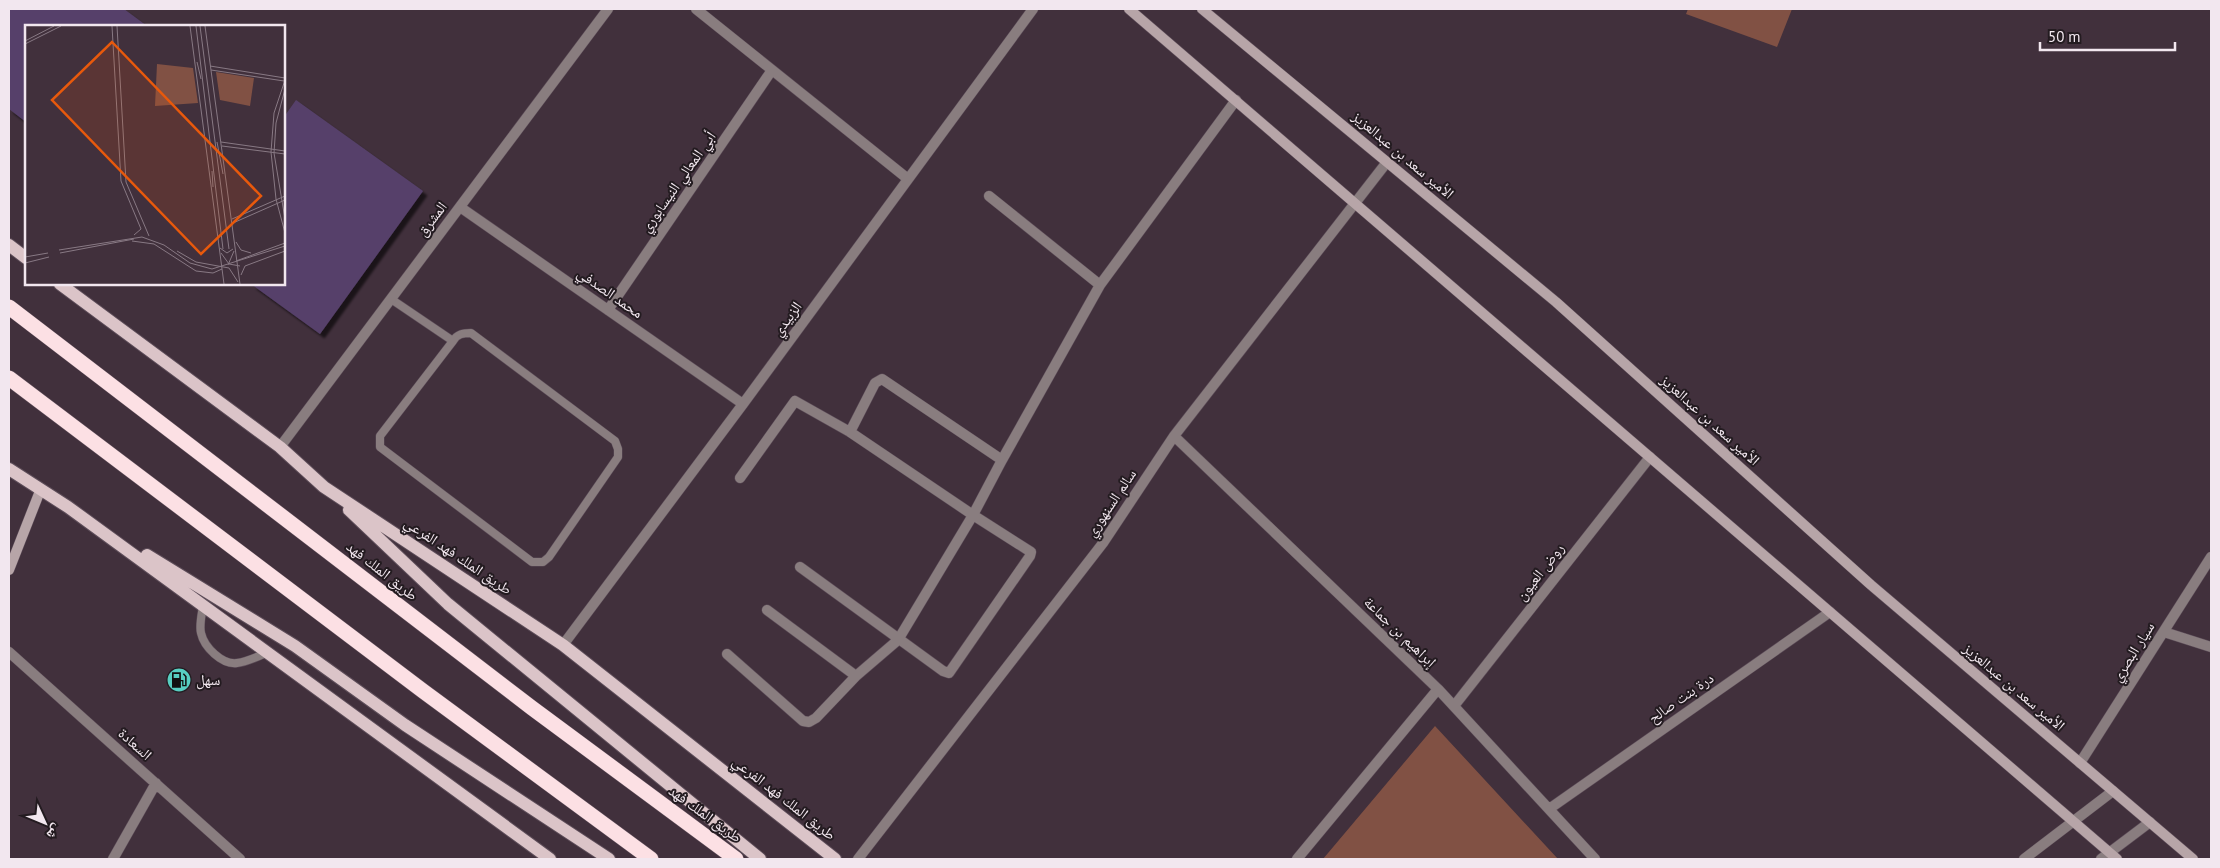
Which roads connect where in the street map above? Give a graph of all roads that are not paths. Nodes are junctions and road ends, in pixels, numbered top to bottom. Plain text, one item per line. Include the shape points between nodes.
1 (608, 9) edge
2 (696, 9) edge
3 (1033, 9) edge
4 (1129, 9) edge
5 (1202, 9) edge
6 (772, 70) junction
7 (1236, 100) junction
8 (1388, 162) junction
9 (908, 179) junction
10 (989, 196) dead end
11 (1355, 202) junction
12 (460, 207) junction
13 (11, 247) edge
14 (25, 257) edge
15 (61, 285) edge
16 (1100, 285) junction
17 (391, 299) junction
18 (9, 307) edge
19 (608, 310) junction
20 (452, 341) junction
21 (9, 378) edge
22 (742, 404) junction
23 (850, 432) junction
24 (1174, 436) junction
25 (280, 447) junction
26 (1650, 457) junction
27 (1002, 460) junction
28 (9, 469) edge
29 (740, 478) dead end
30 (324, 486) junction
31 (40, 491) junction
32 (68, 507) junction
33 (973, 516) junction
34 (2211, 557) edge
35 (800, 567) dead end
36 (9, 570) edge
37 (203, 606) junction
38 (767, 610) dead end
39 (1830, 612) junction
40 (2164, 632) junction
41 (898, 640) junction
42 (563, 645) junction
43 (2211, 647) edge
44 (9, 652) edge
45 (267, 653) junction
46 (728, 654) dead end
47 (856, 676) junction
48 (1438, 689) junction
49 (1454, 706) junction
50 (2080, 763) junction
51 (156, 783) junction
52 (2113, 791) junction
53 (1549, 809) junction
54 (2073, 822) junction
55 (2150, 822) junction
56 (2109, 857) edge
57 (113, 859) edge
58 (240, 859) edge
59 (550, 859) edge
60 (609, 859) edge
61 (651, 859) edge
62 (736, 859) edge
63 (760, 859) edge
64 (835, 859) edge
65 (858, 859) edge
66 (1297, 859) edge
67 (1595, 859) edge
68 (2024, 859) edge
69 (2193, 859) edge

1 - 12 street, المشرق
2 - 6 street
3 - 9 street, الزبيدي
4 - 7 street
5 - 8 street, الأمير سعد بن عبدالعزيز
6 - 9 street
6 - 19 street, أبي المعالي النيسابوري
7 - 11 street
7 - 16 street
8 - 11 street, سالم السنهوري
8 - 50 street, الأمير سعد بن عبدالعزيز via 1556,302 1871,585
9 - 22 street, الزبيدي
10 - 16 street
11 - 24 street, سالم السنهوري
11 - 26 street
12 - 17 street, المشرق
12 - 19 street, محمد الصدفي
13 - 14 main road
15 - 25 main road, طريق الملك فهد الفرعي
16 - 27 street
17 - 20 lane
17 - 25 street, المشرق
18 - 62 highway, طريق الملك فهد via 532,708
19 - 22 street, محمد الصدفي
20 - 20 lane via 380,436 380,447 532,562 542,562 549,557 618,457 615,441 471,333 463,333
21 - 61 highway via 422,691
22 - 42 street, الزبيدي
23 - 27 street via 875,384 882,379
23 - 29 street via 795,401
23 - 33 street
24 - 48 street, إبراهيم بن جماعة
24 - 65 street, سالم السنهوري via 1103,543
25 - 30 main road, طريق الملك فهد الفرعي
26 - 39 street
26 - 49 street, روض العيون
27 - 33 street
28 - 31 main road
30 - 42 main road, طريق الملك فهد الفرعي
30 - 63 main road via 448,604
31 - 32 main road
31 - 36 street
32 - 37 main road
32 - 60 main road via 295,646 406,725
33 - 41 street
33 - 41 street via 1024,546 1031,552 1030,556 950,672 943,671
34 - 40 street, سيار البصري
35 - 41 street
37 - 45 main road
37 - 45 lane via 200,631 205,644 217,655 228,662 238,663
38 - 47 street
39 - 53 street, درة بنت صالح
39 - 54 street
40 - 43 street
40 - 50 street, سيار البصري
41 - 47 street
42 - 64 main road, طريق الملك فهد الفرعي
44 - 51 street, السعادة
45 - 59 main road
46 - 47 street via 803,721 816,718
48 - 49 street, إبراهيم بن جماعة
48 - 66 street
49 - 53 street, إبراهيم بن جماعة
50 - 52 street, الأمير سعد بن عبدالعزيز
51 - 57 street
51 - 58 street, السعادة
52 - 54 street
52 - 55 street, الأمير سعد بن عبدالعزيز
53 - 67 street, إبراهيم بن جماعة
54 - 56 street
54 - 68 street
55 - 56 street
55 - 69 street, الأمير سعد بن عبدالعزيز

